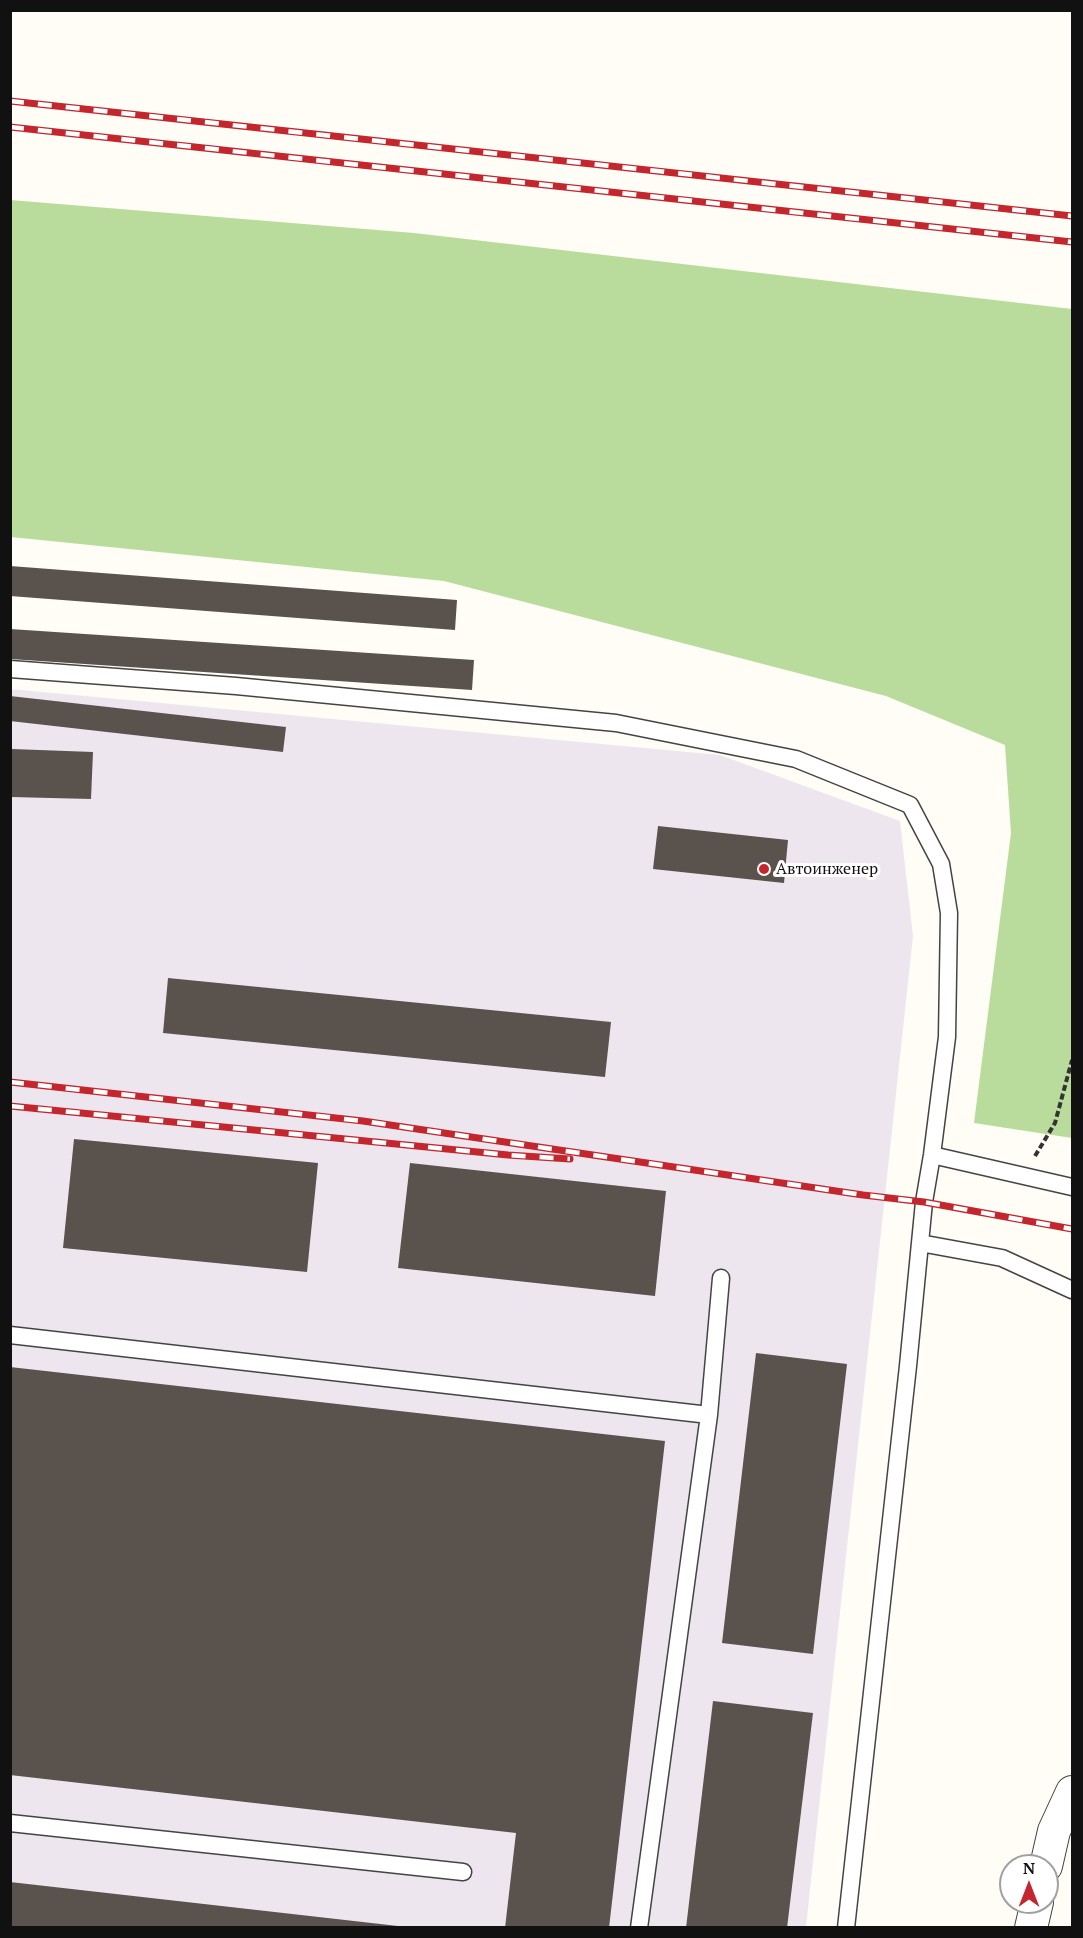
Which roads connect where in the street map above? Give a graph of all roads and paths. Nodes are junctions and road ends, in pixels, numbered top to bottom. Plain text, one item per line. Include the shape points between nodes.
1 (10, 669) edge
2 (1072, 1060) edge
3 (932, 1155) junction
4 (1010, 1172) junction
5 (1072, 1187) edge
6 (920, 1243) junction
7 (722, 1278) dead end
8 (1072, 1290) edge
9 (10, 1335) edge
10 (709, 1415) junction
11 (1072, 1792) edge
12 (10, 1823) edge
13 (1049, 1854) edge
14 (463, 1872) dead end
15 (639, 1928) edge
16 (846, 1928) edge

1 - 3 lane via 236,686 616,723 796,759 910,805 941,864 949,913 947,1037
2 - 4 path via 1055,1123 1035,1156
3 - 4 lane
3 - 6 lane
4 - 5 lane
6 - 8 lane via 1002,1258
6 - 16 lane
7 - 10 lane
9 - 10 lane
10 - 15 lane
11 - 13 street via 1054,1831
12 - 14 lane

